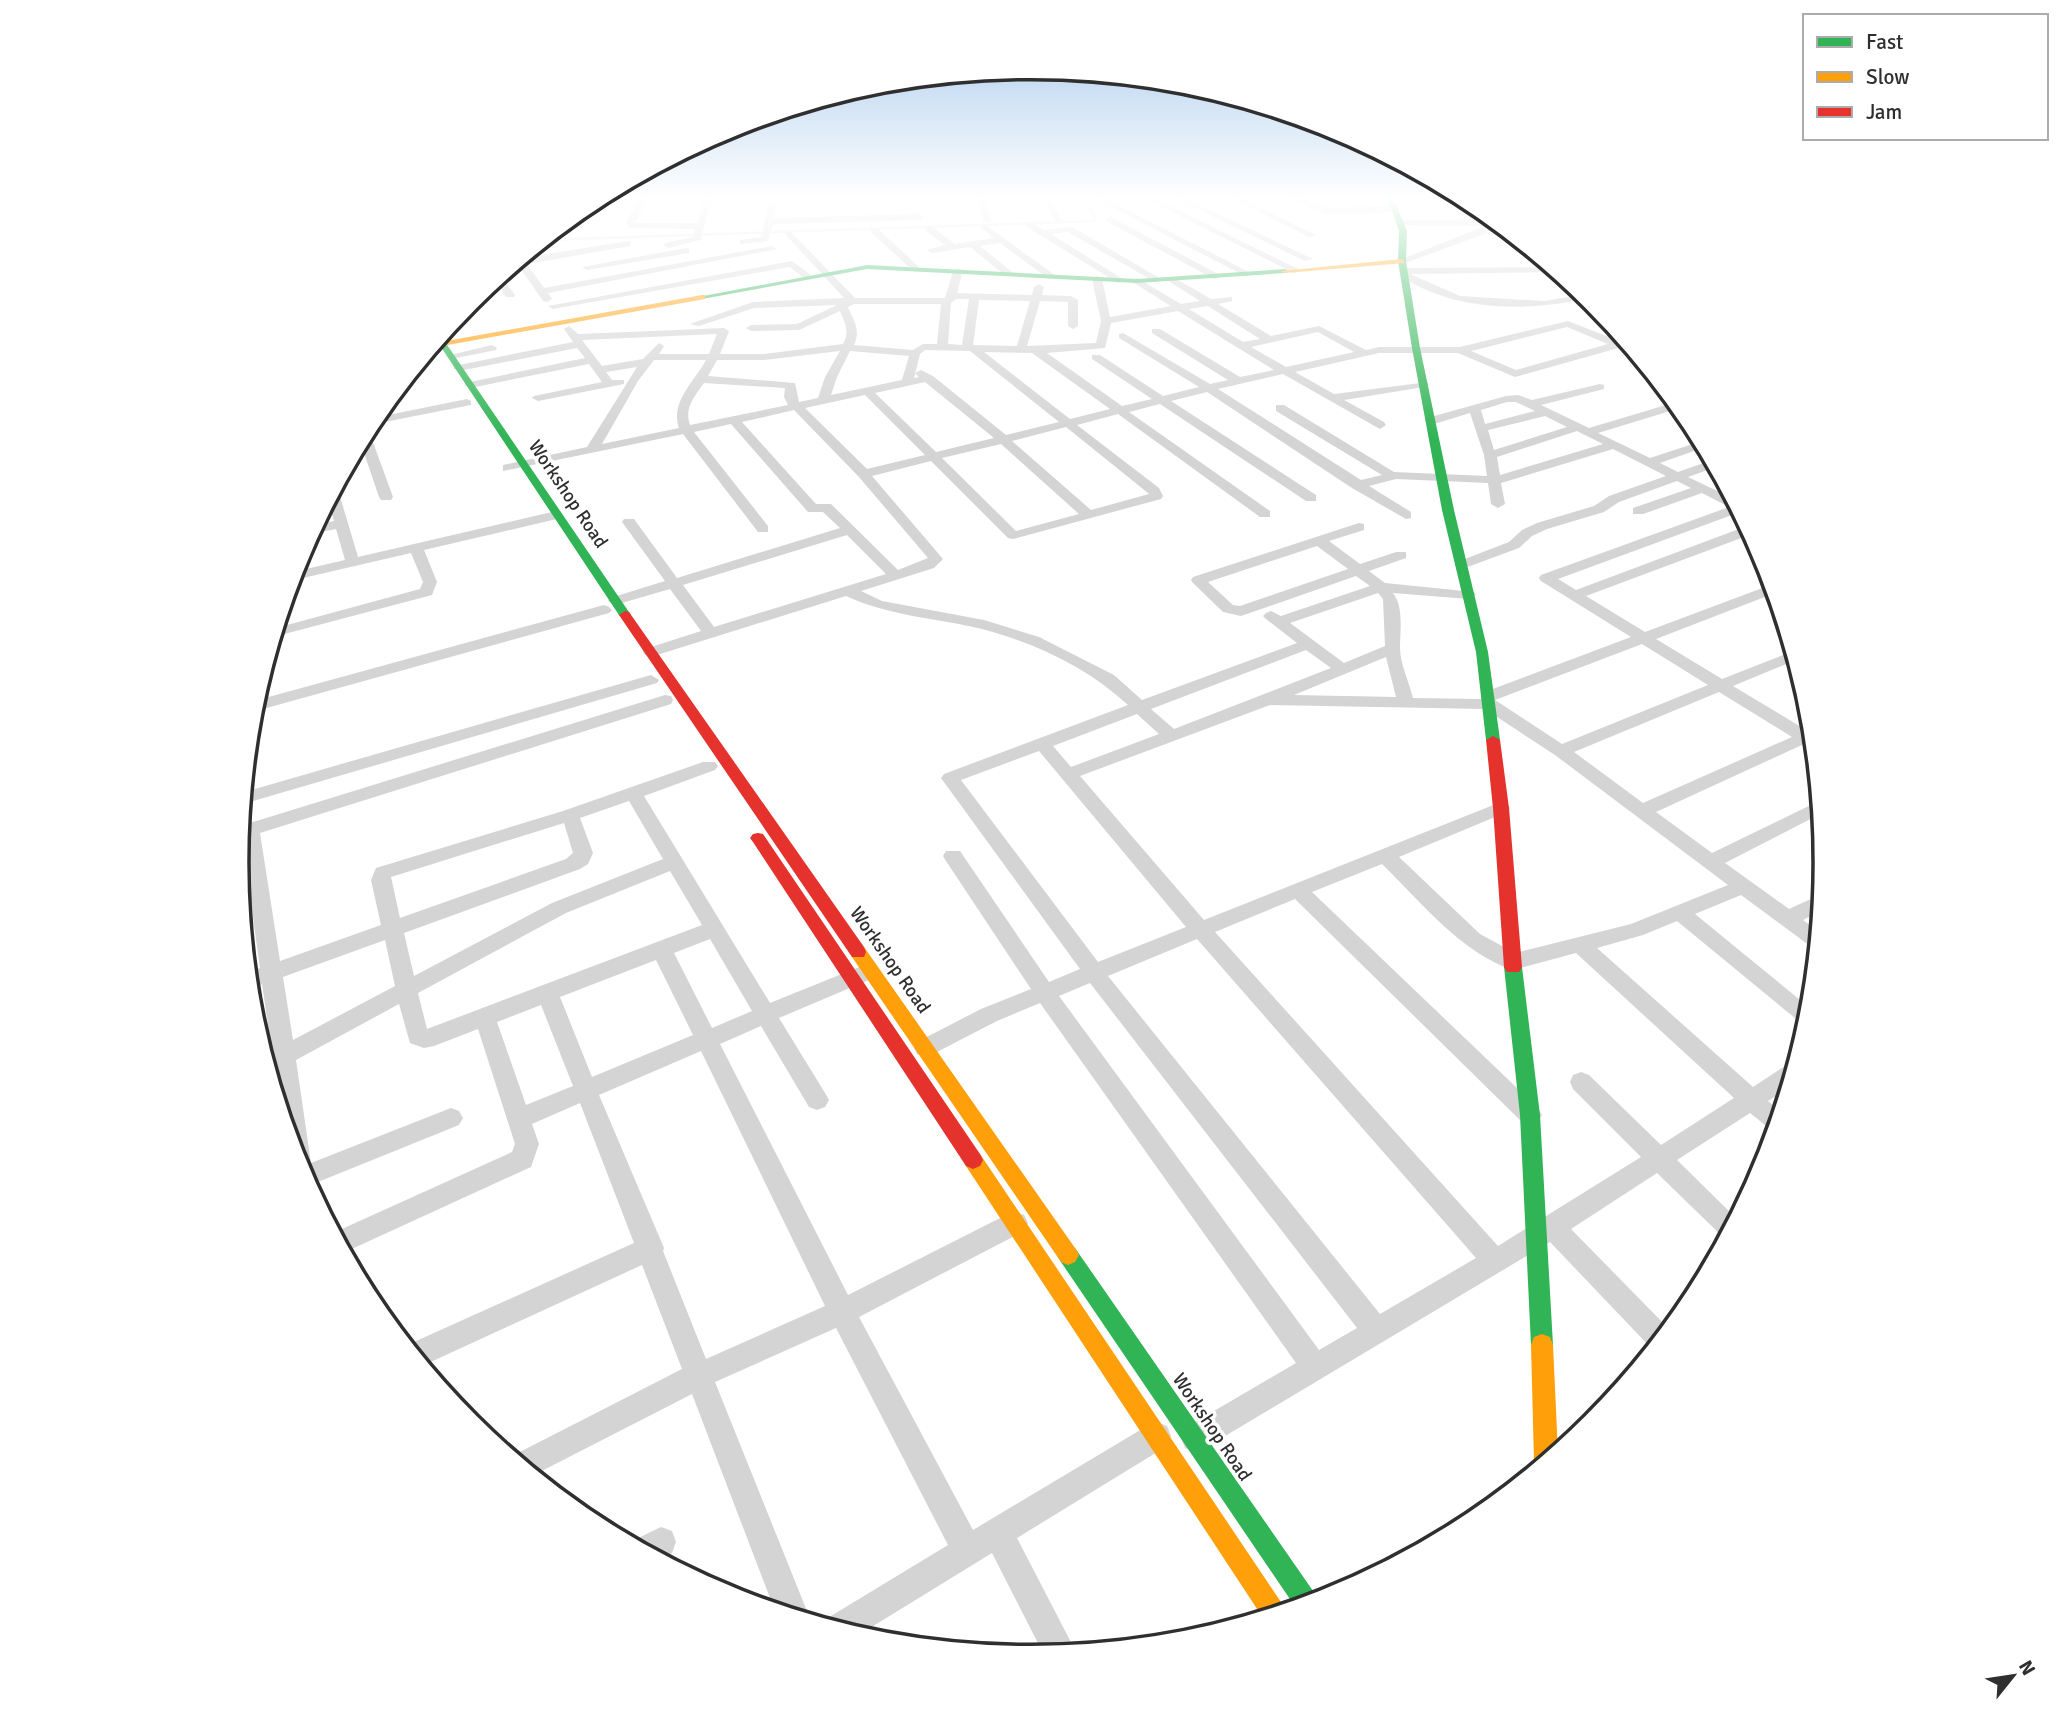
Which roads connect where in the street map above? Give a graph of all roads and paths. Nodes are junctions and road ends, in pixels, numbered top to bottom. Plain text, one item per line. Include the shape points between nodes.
1 (531, 278) edge
2 (595, 278) edge
3 (615, 278) edge
4 (623, 278) edge
5 (716, 278) edge
6 (805, 278) edge
7 (831, 278) edge
8 (956, 278) edge
9 (1045, 278) edge
10 (1072, 278) edge
11 (1123, 278) edge
12 (1161, 278) edge
13 (1198, 278) edge
14 (1404, 278) edge
15 (1418, 278) edge
16 (1097, 279) junction
17 (1166, 280) junction
18 (598, 281) junction
19 (1129, 281) junction
20 (504, 286) edge
21 (541, 290) junction
22 (736, 291) junction
23 (635, 292) junction
24 (510, 295) dead end
25 (974, 297) junction
26 (949, 298) junction
27 (1037, 299) junction
28 (1228, 299) dead end
29 (1572, 299) edge
30 (1210, 303) junction
31 (847, 304) junction
32 (553, 306) junction
33 (648, 306) junction
34 (744, 307) junction
35 (1178, 309) junction
36 (1106, 321) junction
37 (1073, 326) dead end
38 (751, 328) dead end
39 (670, 331) junction
40 (689, 331) junction
41 (1156, 331) dead end
42 (573, 334) junction
43 (1123, 336) dead end
44 (1270, 340) junction
45 (1613, 340) edge
46 (519, 343) dead end
47 (505, 346) dead end
48 (1241, 346) junction
49 (1618, 346) edge
50 (849, 348) junction
51 (942, 348) junction
52 (1416, 348) junction
53 (970, 349) junction
54 (443, 350) edge
55 (1021, 350) junction
56 (1035, 350) junction
57 (1460, 350) junction
58 (915, 353) junction
59 (1364, 354) junction
60 (712, 357) junction
61 (1096, 357) dead end
62 (648, 359) junction
63 (595, 365) junction
64 (912, 368) junction
65 (1284, 370) junction
66 (929, 378) junction
67 (700, 379) junction
68 (634, 380) junction
69 (1238, 381) junction
70 (907, 382) junction
71 (609, 384) junction
72 (1423, 384) junction
73 (470, 385) junction
74 (1600, 387) dead end
75 (1210, 388) junction
76 (868, 392) junction
77 (538, 398) dead end
78 (1333, 398) junction
79 (1162, 400) junction
80 (823, 402) junction
81 (467, 403) junction
82 (1531, 404) junction
83 (797, 407) junction
84 (1280, 408) dead end
85 (1474, 408) junction
86 (1667, 408) edge
87 (1118, 411) junction
88 (1546, 412) junction
89 (388, 419) edge
90 (734, 420) junction
91 (1431, 421) junction
92 (1066, 424) junction
93 (1380, 425) dead end
94 (1483, 428) junction
95 (686, 430) junction
96 (1583, 430) junction
97 (1004, 440) junction
98 (1614, 445) junction
99 (1693, 447) edge
100 (369, 448) edge
101 (592, 450) junction
102 (1490, 455) junction
103 (933, 457) junction
104 (1650, 462) junction
105 (516, 466) junction
106 (1704, 466) edge
107 (864, 474) junction
108 (1391, 475) junction
109 (1679, 475) junction
110 (1442, 479) junction
111 (1496, 480) junction
112 (1357, 485) junction
113 (1704, 488) junction
114 (386, 497) dead end
115 (1311, 498) dead end
116 (1722, 498) edge
117 (1498, 504) dead end
118 (336, 505) edge
119 (1728, 510) edge
120 (1638, 511) dead end
121 (1265, 514) dead end
122 (1088, 515) junction
123 (1406, 515) dead end
124 (549, 516) junction
125 (340, 523) junction
126 (629, 523) dead end
127 (326, 527) edge
128 (1359, 527) dead end
129 (763, 529) dead end
130 (849, 530) junction
131 (1740, 534) edge
132 (1318, 540) junction
133 (416, 548) junction
134 (1401, 555) dead end
135 (353, 563) junction
136 (1462, 565) junction
137 (1359, 571) junction
138 (305, 573) edge
139 (895, 575) junction
140 (673, 583) junction
141 (1381, 587) junction
142 (846, 590) junction
143 (1764, 592) edge
144 (1469, 595) junction
145 (1574, 596) junction
146 (610, 606) junction
147 (1258, 606) junction
148 (1279, 622) junction
149 (285, 630) edge
150 (710, 633) junction
151 (1642, 638) junction
152 (1308, 644) junction
153 (1391, 649) junction
154 (651, 652) junction
155 (1786, 659) edge
156 (1343, 670) junction
157 (651, 680) junction
158 (1721, 687) junction
159 (1268, 700) junction
160 (1488, 700) junction
161 (666, 701) junction
162 (266, 703) edge
163 (1406, 703) junction
164 (1139, 707) junction
165 (1802, 733) edge
166 (1171, 736) junction
167 (1803, 741) edge
168 (1043, 745) junction
169 (1561, 751) junction
170 (713, 772) joint
171 (1069, 774) junction
172 (633, 793) junction
173 (253, 795) edge
174 (1501, 808) junction
175 (1642, 811) junction
176 (1811, 811) edge
177 (570, 815) junction
178 (748, 823) dead end
179 (250, 830) edge
180 (249, 856) edge
181 (953, 856) dead end
182 (1386, 856) junction
183 (673, 862) junction
184 (1710, 862) junction
185 (1744, 886) junction
186 (1297, 890) junction
187 (1811, 907) edge
188 (1682, 914) junction
189 (1789, 918) junction
190 (393, 927) junction
191 (714, 929) junction
192 (1200, 929) junction
193 (1809, 934) edge
194 (1581, 946) junction
195 (662, 950) junction
196 (1513, 962) junction
197 (270, 973) junction
198 (861, 974) junction
199 (1095, 974) junction
200 (258, 977) edge
201 (408, 989) junction
202 (1044, 992) junction
203 (547, 993) junction
204 (1799, 1011) edge
205 (766, 1015) junction
206 (485, 1017) junction
207 (707, 1039) junction
208 (925, 1048) junction
209 (276, 1060) edge
210 (1781, 1081) edge
211 (1581, 1082) dead end
212 (586, 1089) junction
213 (817, 1100) dead end
214 (1750, 1101) junction
215 (1530, 1115) junction
216 (451, 1118) dead end
217 (1770, 1118) edge
218 (518, 1119) junction
219 (1660, 1159) junction
220 (314, 1173) edge
221 (1015, 1223) junction
222 (1724, 1223) edge
223 (1545, 1232) junction
224 (347, 1239) edge
225 (651, 1248) junction
226 (1495, 1261) junction
227 (842, 1312) junction
228 (1376, 1331) junction
229 (1655, 1334) edge
230 (422, 1352) edge
231 (1315, 1367) junction
232 (698, 1376) junction
233 (1157, 1436) junction
234 (1195, 1438) junction
235 (1546, 1451) edge
236 (529, 1462) edge
237 (998, 1533) junction
238 (968, 1552) junction
239 (1303, 1595) edge
240 (789, 1606) edge
241 (1270, 1607) edge
242 (849, 1623) edge
243 (1056, 1644) edge

1 - 21 street
2 - 18 street
3 - 18 street
4 - 23 street
5 - 23 street
6 - 22 main road
7 - 31 street
8 - 26 street
9 - 27 street
10 - 16 main road
11 - 19 street
12 - 17 street
13 - 17 main road
14 - 52 main road
15 - 29 street via 1460,299 1545,304
16 - 19 main road
16 - 36 street
17 - 19 main road
17 - 30 street
18 - 21 street
19 - 35 street
20 - 24 street
21 - 32 street
22 - 33 main road
22 - 34 street
23 - 32 street
23 - 33 street
25 - 26 street
25 - 27 street
25 - 53 street
26 - 31 street
26 - 51 street
27 - 37 street via 1073,300
27 - 55 street
28 - 30 street
30 - 35 street
30 - 44 street
31 - 34 street
31 - 38 street via 791,329
31 - 50 street via 854,332
32 - 42 street
33 - 42 main road
34 - 40 street via 693,324
35 - 36 street
35 - 48 street
36 - 56 street via 1101,346
39 - 40 street
39 - 42 street
39 - 62 street
40 - 60 street via 724,331
41 - 69 street
42 - 46 street
42 - 54 main road
42 - 54 street
42 - 63 street
43 - 75 street
44 - 48 street
44 - 59 street via 1320,330
45 - 57 street via 1568,324
47 - 54 street
48 - 65 street
49 - 57 street via 1515,374
50 - 58 street
50 - 60 street
50 - 80 street via 831,377
51 - 53 street
51 - 58 street via 923,347
52 - 57 street
52 - 59 street
52 - 72 main road
53 - 55 street
53 - 92 street
54 - 73 main road, Workshop Road
54 - 81 main road, Workshop Road
55 - 56 street
56 - 87 street
58 - 64 street
59 - 65 street
60 - 62 street
60 - 67 street
61 - 79 street
62 - 63 street
62 - 68 street
63 - 71 street
63 - 73 street
64 - 66 street
64 - 70 street
65 - 69 street
65 - 78 street
66 - 70 street
66 - 97 street
67 - 83 street via 789,384
67 - 95 street via 683,406
68 - 71 street
68 - 101 street
69 - 75 street
70 - 76 street
71 - 77 street
72 - 78 street
72 - 91 main road
73 - 105 main road, Workshop Road
74 - 82 street
75 - 79 street
75 - 112 street
76 - 80 street
76 - 103 street
78 - 93 street
79 - 87 street
79 - 115 street
80 - 83 street
81 - 89 street
81 - 105 main road, Workshop Road
82 - 85 street via 1512,398
82 - 88 street
83 - 90 street
83 - 107 street
84 - 108 street
85 - 91 street
85 - 94 street
86 - 96 street
87 - 92 street
87 - 121 street
88 - 94 street
88 - 96 street
90 - 95 street
90 - 130 street via 813,509 826,508
91 - 110 main road
92 - 97 street
92 - 122 street via 1156,493 1152,498
94 - 102 street
95 - 101 street
95 - 129 street
96 - 98 street
96 - 102 street
97 - 103 street
97 - 122 street
98 - 104 street
98 - 111 street
99 - 104 street
100 - 114 street
101 - 105 street
102 - 111 street
103 - 107 street
103 - 122 street via 1013,535
104 - 109 street
105 - 124 main road, Workshop Road
106 - 109 street
107 - 139 street via 936,559
108 - 110 street
108 - 112 street
109 - 113 street
109 - 136 street via 1599,509 1542,526 1514,545
110 - 111 street
110 - 136 main road
111 - 117 street
112 - 123 street
113 - 116 street
113 - 120 street
118 - 125 street
119 - 145 street via 1546,578
124 - 133 street
124 - 146 main road, Workshop Road
125 - 127 street
125 - 135 street
126 - 140 street
128 - 132 street
130 - 139 street
130 - 140 street
131 - 145 street
132 - 137 street
132 - 147 street via 1198,580 1234,612
133 - 135 street
133 - 149 street via 429,582 427,592
134 - 137 street
135 - 138 street
136 - 144 main road
137 - 141 street
137 - 147 street
139 - 142 street
140 - 146 street
140 - 150 street
141 - 144 street
141 - 148 street
141 - 153 street via 1390,598
142 - 150 street
142 - 164 street via 878,605 1033,639 1093,668
143 - 151 street
144 - 160 main road
145 - 151 street
146 - 154 main road, Workshop Road
146 - 157 main road, Workshop Road
146 - 162 street
147 - 148 street
148 - 152 street
150 - 154 street
151 - 158 street
151 - 160 street
152 - 156 street
152 - 164 street
153 - 156 street
153 - 163 street
154 - 198 main road, Workshop Road
155 - 158 street
156 - 159 street
157 - 161 main road, Workshop Road
157 - 173 street
158 - 165 street
158 - 169 street
159 - 163 street
159 - 166 street
160 - 163 street
160 - 169 street
160 - 174 main road
161 - 170 main road, Workshop Road
161 - 179 street
164 - 166 street
164 - 168 street
166 - 171 street
167 - 175 street
168 - 171 street
168 - 199 street via 950,778
169 - 175 street
170 - 172 street
171 - 192 street
172 - 177 street
172 - 183 street
174 - 182 street
174 - 196 main road
175 - 184 street
176 - 184 street
177 - 190 street via 582,848 581,859
177 - 190 street via 383,873
178 - 198 main road, Workshop Road
180 - 197 street
181 - 202 street
182 - 186 street
182 - 196 street via 1473,939
183 - 191 street
183 - 201 street via 559,908
184 - 185 street
185 - 188 street
185 - 189 street
186 - 192 street
186 - 215 street
187 - 189 street
188 - 194 street
188 - 204 street
189 - 193 street
190 - 197 street
190 - 201 street
191 - 195 street
191 - 205 street
192 - 199 street
192 - 226 street
194 - 196 street
194 - 214 street
195 - 203 street
195 - 207 street
196 - 215 main road
197 - 200 street
197 - 209 street
198 - 205 street
198 - 208 main road, Workshop Road
198 - 221 main road, Workshop Road
199 - 202 street
199 - 228 street
201 - 206 street via 418,1037 424,1039
201 - 209 street
202 - 208 street
202 - 231 street
203 - 206 street
203 - 212 street
205 - 207 street
205 - 213 street
206 - 218 street
207 - 212 street
207 - 227 street
208 - 234 main road, Workshop Road
210 - 214 street
211 - 219 street
212 - 218 street
212 - 225 street
214 - 217 street
214 - 219 street
215 - 223 main road
216 - 220 street
218 - 224 street via 527,1144 522,1159
219 - 222 street
219 - 223 street
221 - 227 street
221 - 233 main road, Workshop Road
223 - 226 street
223 - 229 street
223 - 235 main road
225 - 230 street
225 - 232 street
226 - 228 street
227 - 232 street
227 - 238 street
228 - 231 street
231 - 234 street
232 - 236 street
232 - 240 street
233 - 237 street
233 - 241 main road, Workshop Road
234 - 239 main road, Workshop Road
237 - 238 street
237 - 243 street
238 - 242 street

